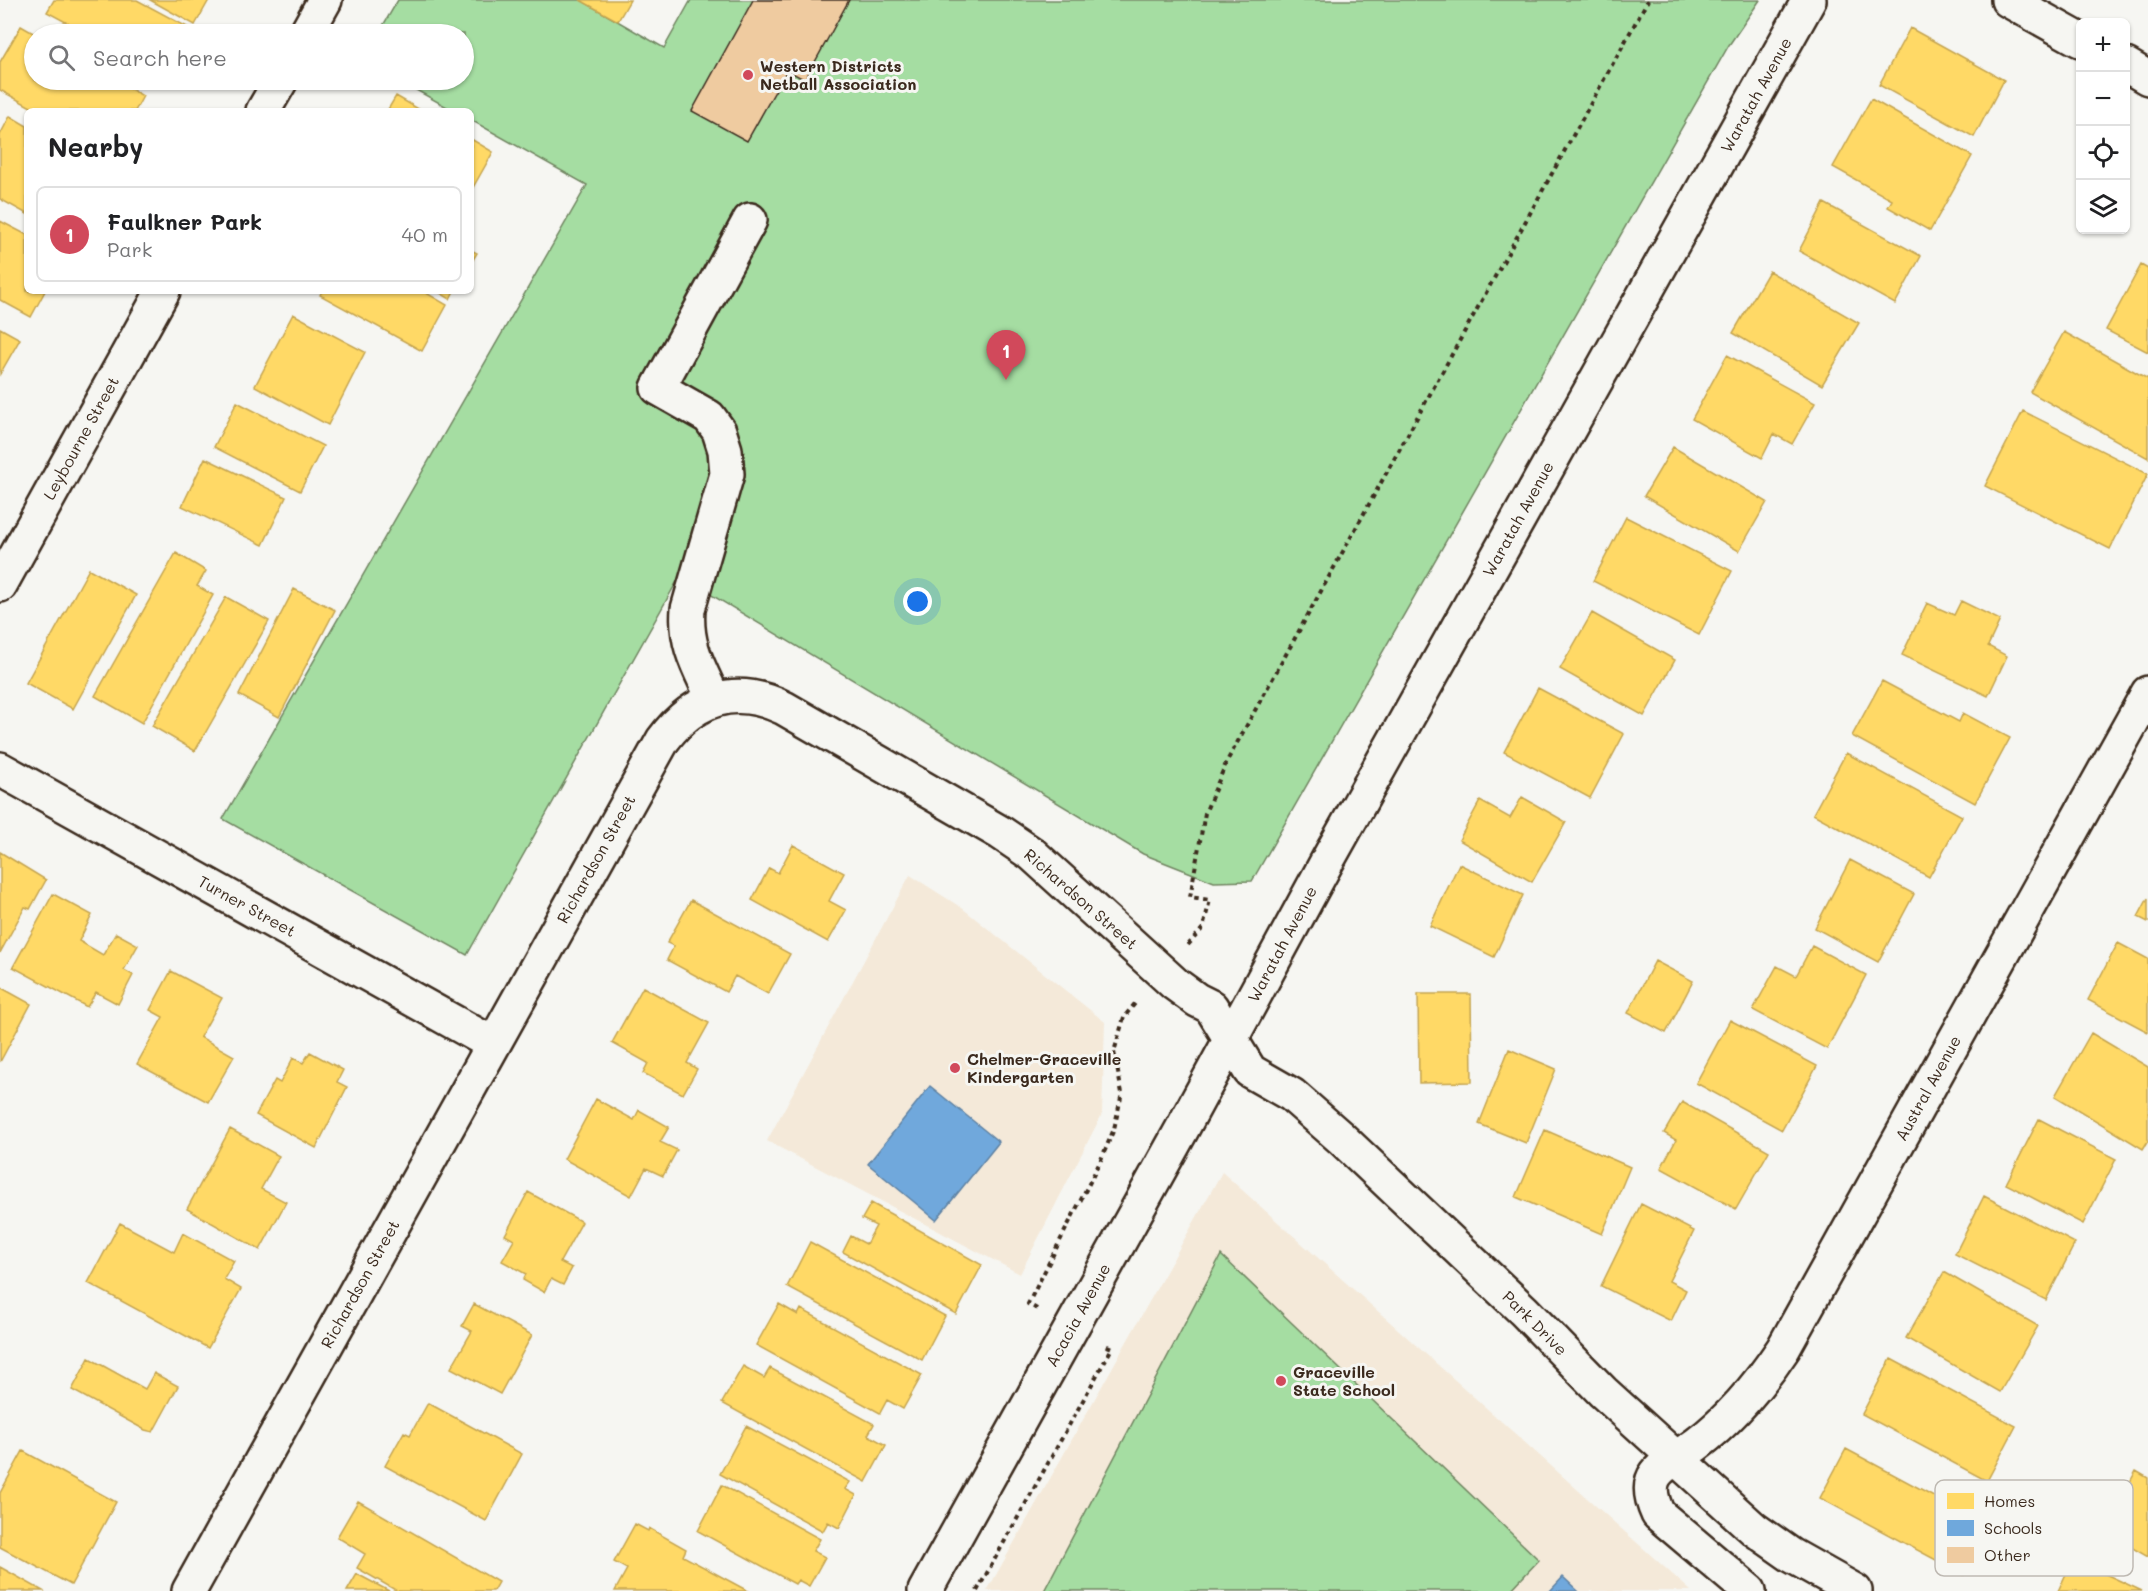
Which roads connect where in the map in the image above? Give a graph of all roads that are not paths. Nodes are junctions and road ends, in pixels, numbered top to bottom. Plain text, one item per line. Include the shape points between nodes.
1 (325, 0) edge
2 (1809, 0) edge
3 (2008, 0) edge
4 (312, 24) edge
5 (2076, 38) edge
6 (2130, 67) edge
7 (2148, 78) edge
8 (275, 90) edge
9 (265, 108) edge
10 (750, 220) dead end
11 (161, 294) edge
12 (0, 585) edge
13 (2148, 693) edge
14 (714, 699) junction
15 (0, 769) edge
16 (1231, 1039) junction
17 (493, 1044) junction
18 (1677, 1458) junction
19 (189, 1591) edge
20 (926, 1591) edge
21 (1749, 1591) edge
22 (1855, 1591) edge

1 - 4 street
2 - 16 street, Waratah Avenue
3 - 5 street
6 - 7 street
8 - 9 street
10 - 14 street via 658,388 709,417 726,450 727,474 688,609 687,627 690,645
11 - 12 street, Leybourne Street
13 - 18 street, Austral Avenue via 1783,1348 1765,1376 1720,1425
14 - 16 street, Richardson Street via 768,700 1001,833 1032,855 1175,984 1211,1008
14 - 17 street, Richardson Street via 683,716 663,740
15 - 17 street, Turner Street
16 - 18 street, Park Drive via 1250,1071 1292,1095 1341,1138 1524,1311 1603,1392
16 - 20 street, Acacia Avenue
17 - 19 street, Richardson Street
18 - 21 street, Austral Avenue via 1656,1474 1652,1484 1658,1514
18 - 22 street, Park Drive via 1754,1529

